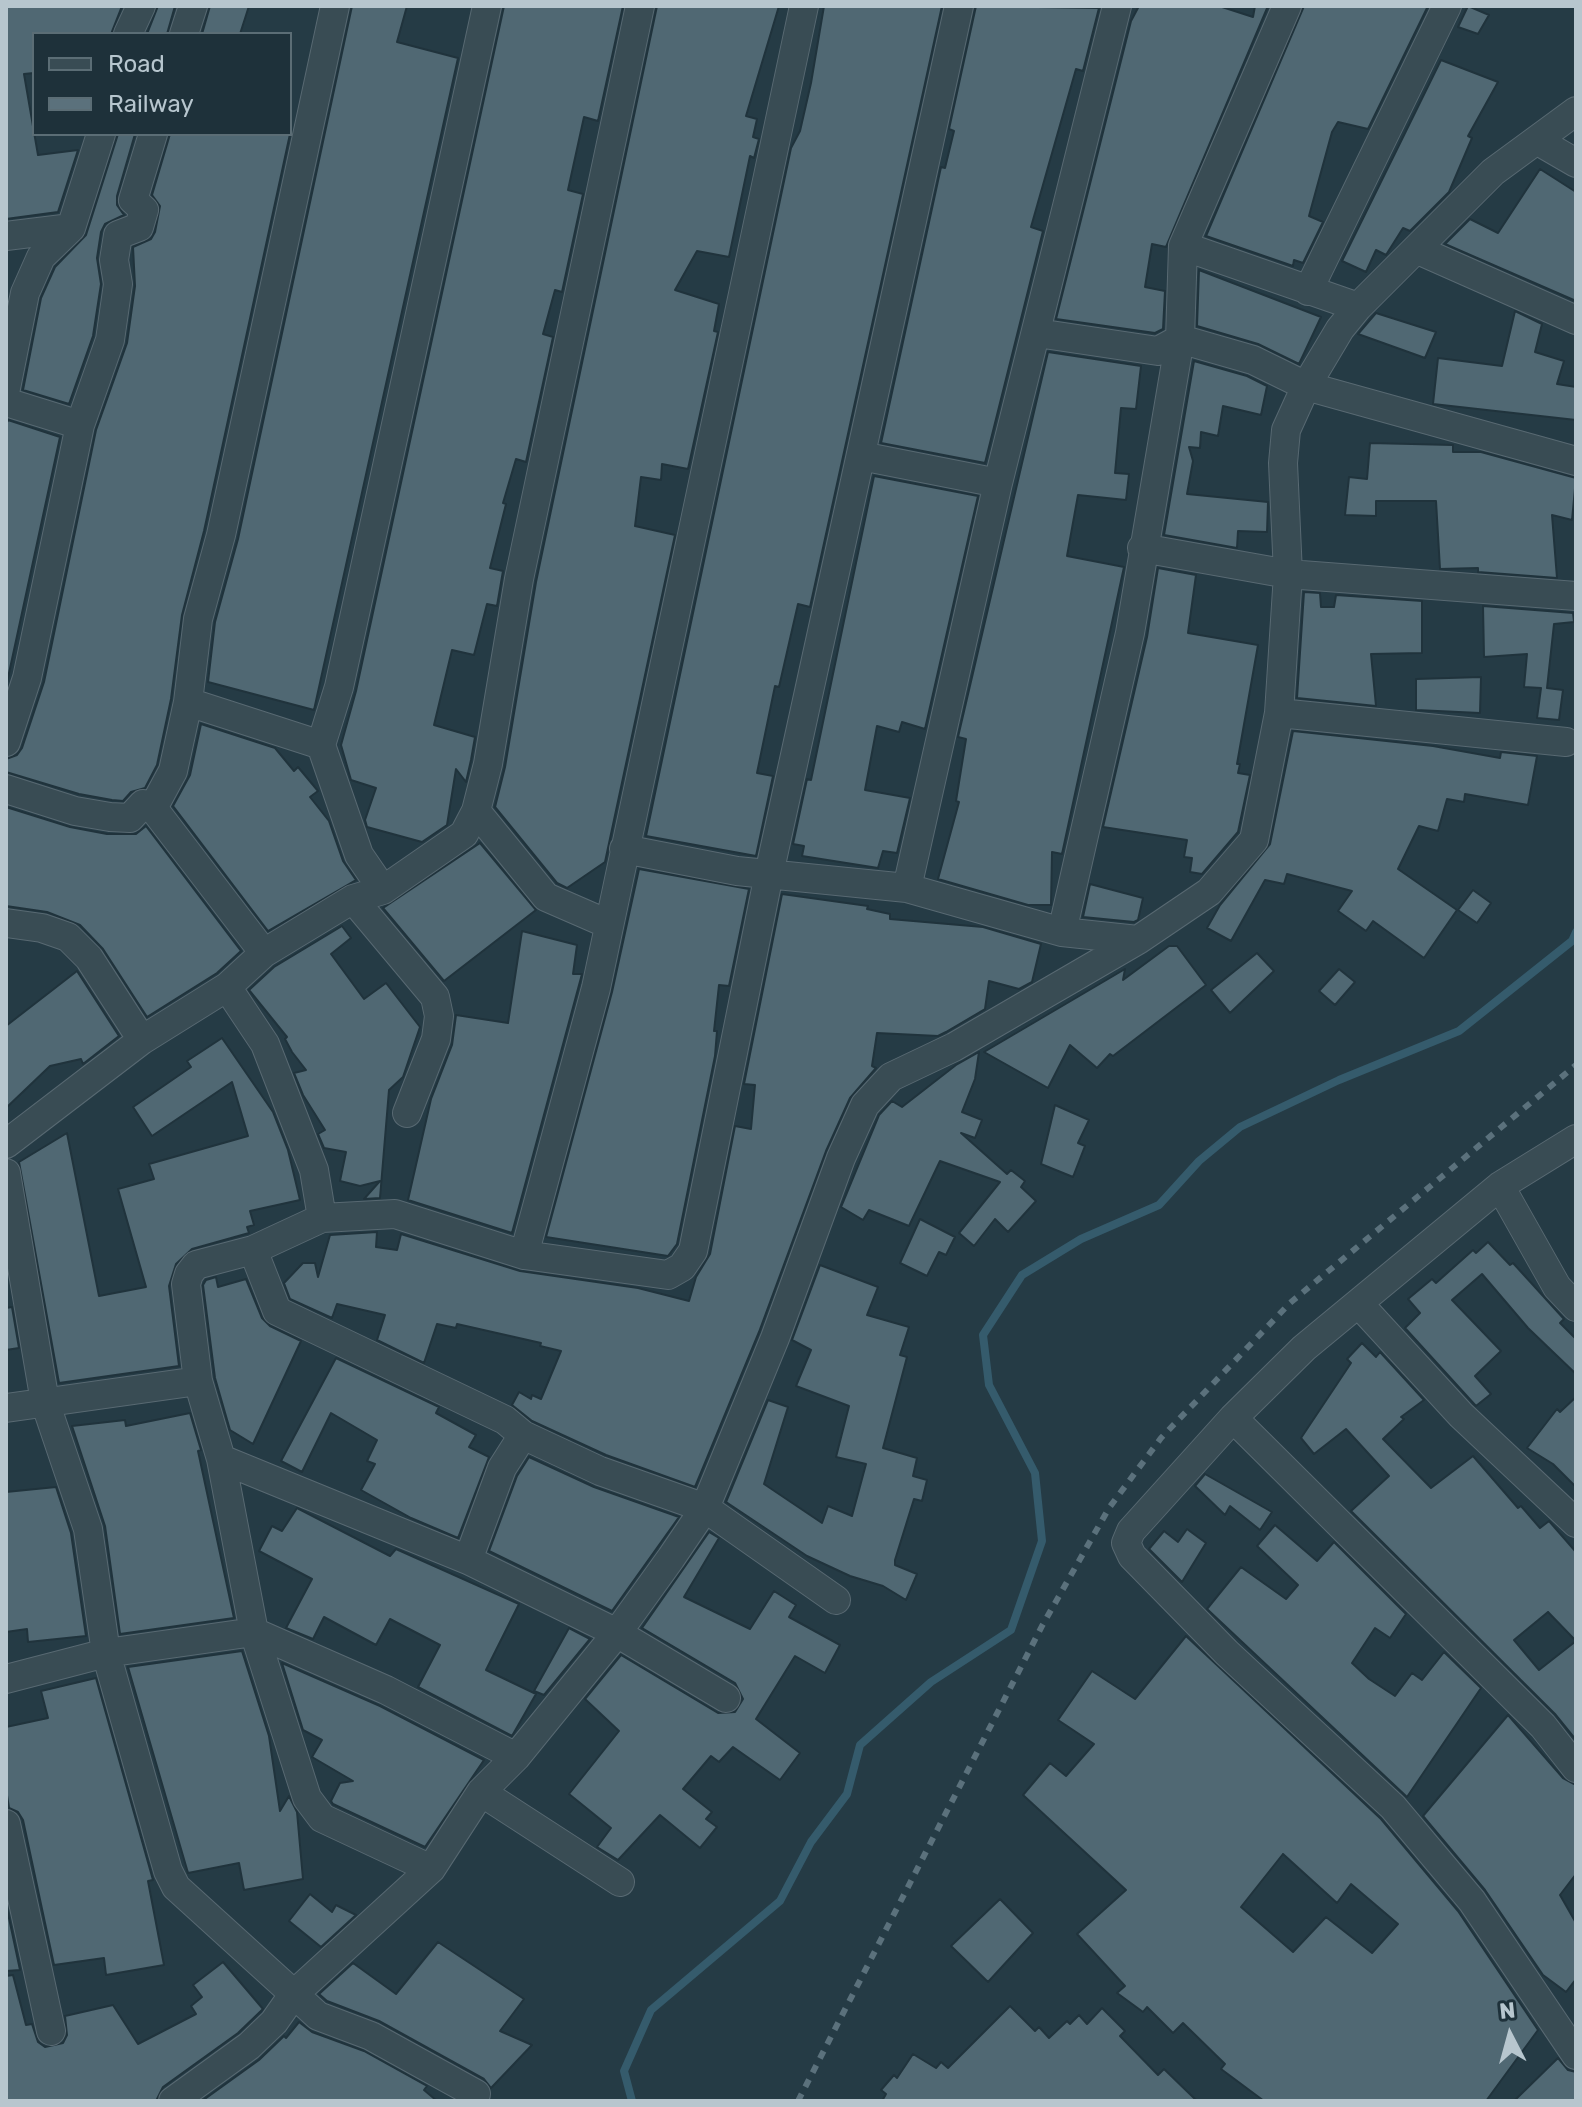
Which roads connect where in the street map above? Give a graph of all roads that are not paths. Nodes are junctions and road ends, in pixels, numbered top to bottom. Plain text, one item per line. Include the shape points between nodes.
1 (141, 6) edge
2 (193, 6) edge
3 (335, 6) edge
4 (487, 6) edge
5 (640, 6) edge
6 (804, 6) edge
7 (959, 6) edge
8 (1117, 6) edge
9 (1287, 6) edge
10 (1447, 6) edge
11 (129, 32) edge
12 (185, 32) edge
13 (1576, 111) edge
14 (100, 136) edge
15 (152, 136) edge
16 (1538, 141) junction
17 (1576, 163) edge
18 (71, 228) junction
19 (6, 236) edge
20 (1183, 246) junction
21 (1418, 250) junction
22 (1308, 291) junction
23 (1358, 307) junction
24 (1576, 320) edge
25 (1037, 333) junction
26 (1180, 339) junction
27 (1306, 386) junction
28 (6, 388) edge
29 (6, 402) edge
30 (80, 425) junction
31 (861, 456) junction
32 (1576, 461) edge
33 (998, 483) junction
34 (1142, 548) junction
35 (1288, 574) junction
36 (1576, 596) edge
37 (188, 702) junction
38 (1279, 713) junction
39 (6, 742) edge
40 (1566, 742) dead end
41 (321, 745) junction
42 (6, 789) edge
43 (153, 808) junction
44 (476, 811) junction
45 (624, 849) junction
46 (769, 874) junction
47 (907, 888) junction
48 (383, 890) junction
49 (353, 899) junction
50 (6, 923) edge
51 (608, 924) junction
52 (1062, 932) junction
53 (1138, 940) junction
54 (264, 953) junction
55 (227, 987) junction
56 (142, 1040) junction
57 (407, 1113) dead end
58 (1576, 1139) edge
59 (6, 1144) edge
60 (6, 1173) edge
61 (1500, 1186) junction
62 (322, 1218) junction
63 (253, 1250) junction
64 (524, 1255) junction
65 (1359, 1304) junction
66 (1576, 1307) edge
67 (198, 1381) junction
68 (45, 1402) junction
69 (6, 1408) edge
70 (1233, 1418) junction
71 (523, 1435) junction
72 (221, 1459) junction
73 (705, 1508) junction
74 (1576, 1523) edge
75 (468, 1560) junction
76 (836, 1600) dead end
77 (254, 1632) junction
78 (617, 1633) junction
79 (106, 1653) junction
80 (6, 1679) edge
81 (726, 1698) dead end
82 (516, 1757) junction
83 (1576, 1768) edge
84 (481, 1792) junction
85 (6, 1828) edge
86 (431, 1869) junction
87 (620, 1882) dead end
88 (293, 1995) junction
89 (51, 2031) dead end
90 (1576, 2055) edge
91 (476, 2094) dead end
92 (173, 2101) edge

1 - 11 street
2 - 12 street
3 - 37 street via 221,535 198,619
4 - 41 street via 339,687
5 - 44 street via 519,579
6 - 45 street
7 - 31 street
8 - 25 street
9 - 20 street
10 - 22 street
13 - 16 street
14 - 18 street
15 - 30 street via 133,200 144,210 139,227 118,235 110,340
16 - 17 street
16 - 21 street via 1493,172
18 - 19 street
18 - 28 street via 41,257 25,293
20 - 22 street
20 - 26 street
21 - 23 street
21 - 24 street
22 - 23 street
23 - 27 street
25 - 26 street via 1158,351
25 - 33 street
26 - 27 street via 1253,360
26 - 34 street
27 - 32 street
27 - 35 street via 1286,430
29 - 30 street
30 - 39 street via 27,678
31 - 33 street
31 - 46 street
33 - 47 street
34 - 35 street
34 - 52 street via 1130,633
35 - 36 street
35 - 38 street
37 - 41 street
37 - 43 street via 173,771
38 - 40 street
38 - 53 street via 1254,840 1209,892
41 - 48 street via 359,855
42 - 43 street via 110,817 130,818 143,804
43 - 54 street
44 - 48 street via 464,834
44 - 51 street via 546,897
45 - 46 street
45 - 51 street
46 - 47 street
46 - 64 street via 693,1251 668,1275
47 - 52 street
48 - 49 street
49 - 54 street
49 - 57 street via 435,997 436,1039
50 - 56 street via 68,937 89,958
51 - 64 street via 596,988
52 - 53 street
53 - 73 street via 954,1047 891,1077 865,1105
54 - 55 street
55 - 56 street
55 - 62 street via 265,1044 314,1170
56 - 59 street
58 - 61 street
60 - 68 street
61 - 65 street
61 - 66 street via 1557,1287
62 - 63 street
62 - 64 street via 395,1214
63 - 67 street via 196,1265 189,1274
63 - 71 street via 277,1311 505,1420
65 - 70 street via 1304,1348
65 - 74 street via 1461,1415
67 - 68 street
67 - 72 street
68 - 69 street
68 - 79 street via 88,1529
70 - 83 street via 1543,1726
70 - 90 street via 1131,1531 1126,1543 1132,1556 1227,1653 1393,1807 1472,1901
71 - 73 street via 600,1471
71 - 75 street via 502,1468
72 - 75 street
72 - 77 street
73 - 76 street
73 - 78 street
75 - 78 street
77 - 79 street
77 - 82 street via 386,1690
77 - 86 street via 316,1814
78 - 81 street
78 - 82 street
79 - 80 street
79 - 88 street via 176,1887
82 - 84 street
84 - 86 street
84 - 87 street
85 - 89 street
86 - 88 street
88 - 91 street via 318,2016 371,2036
88 - 92 street via 249,2046

